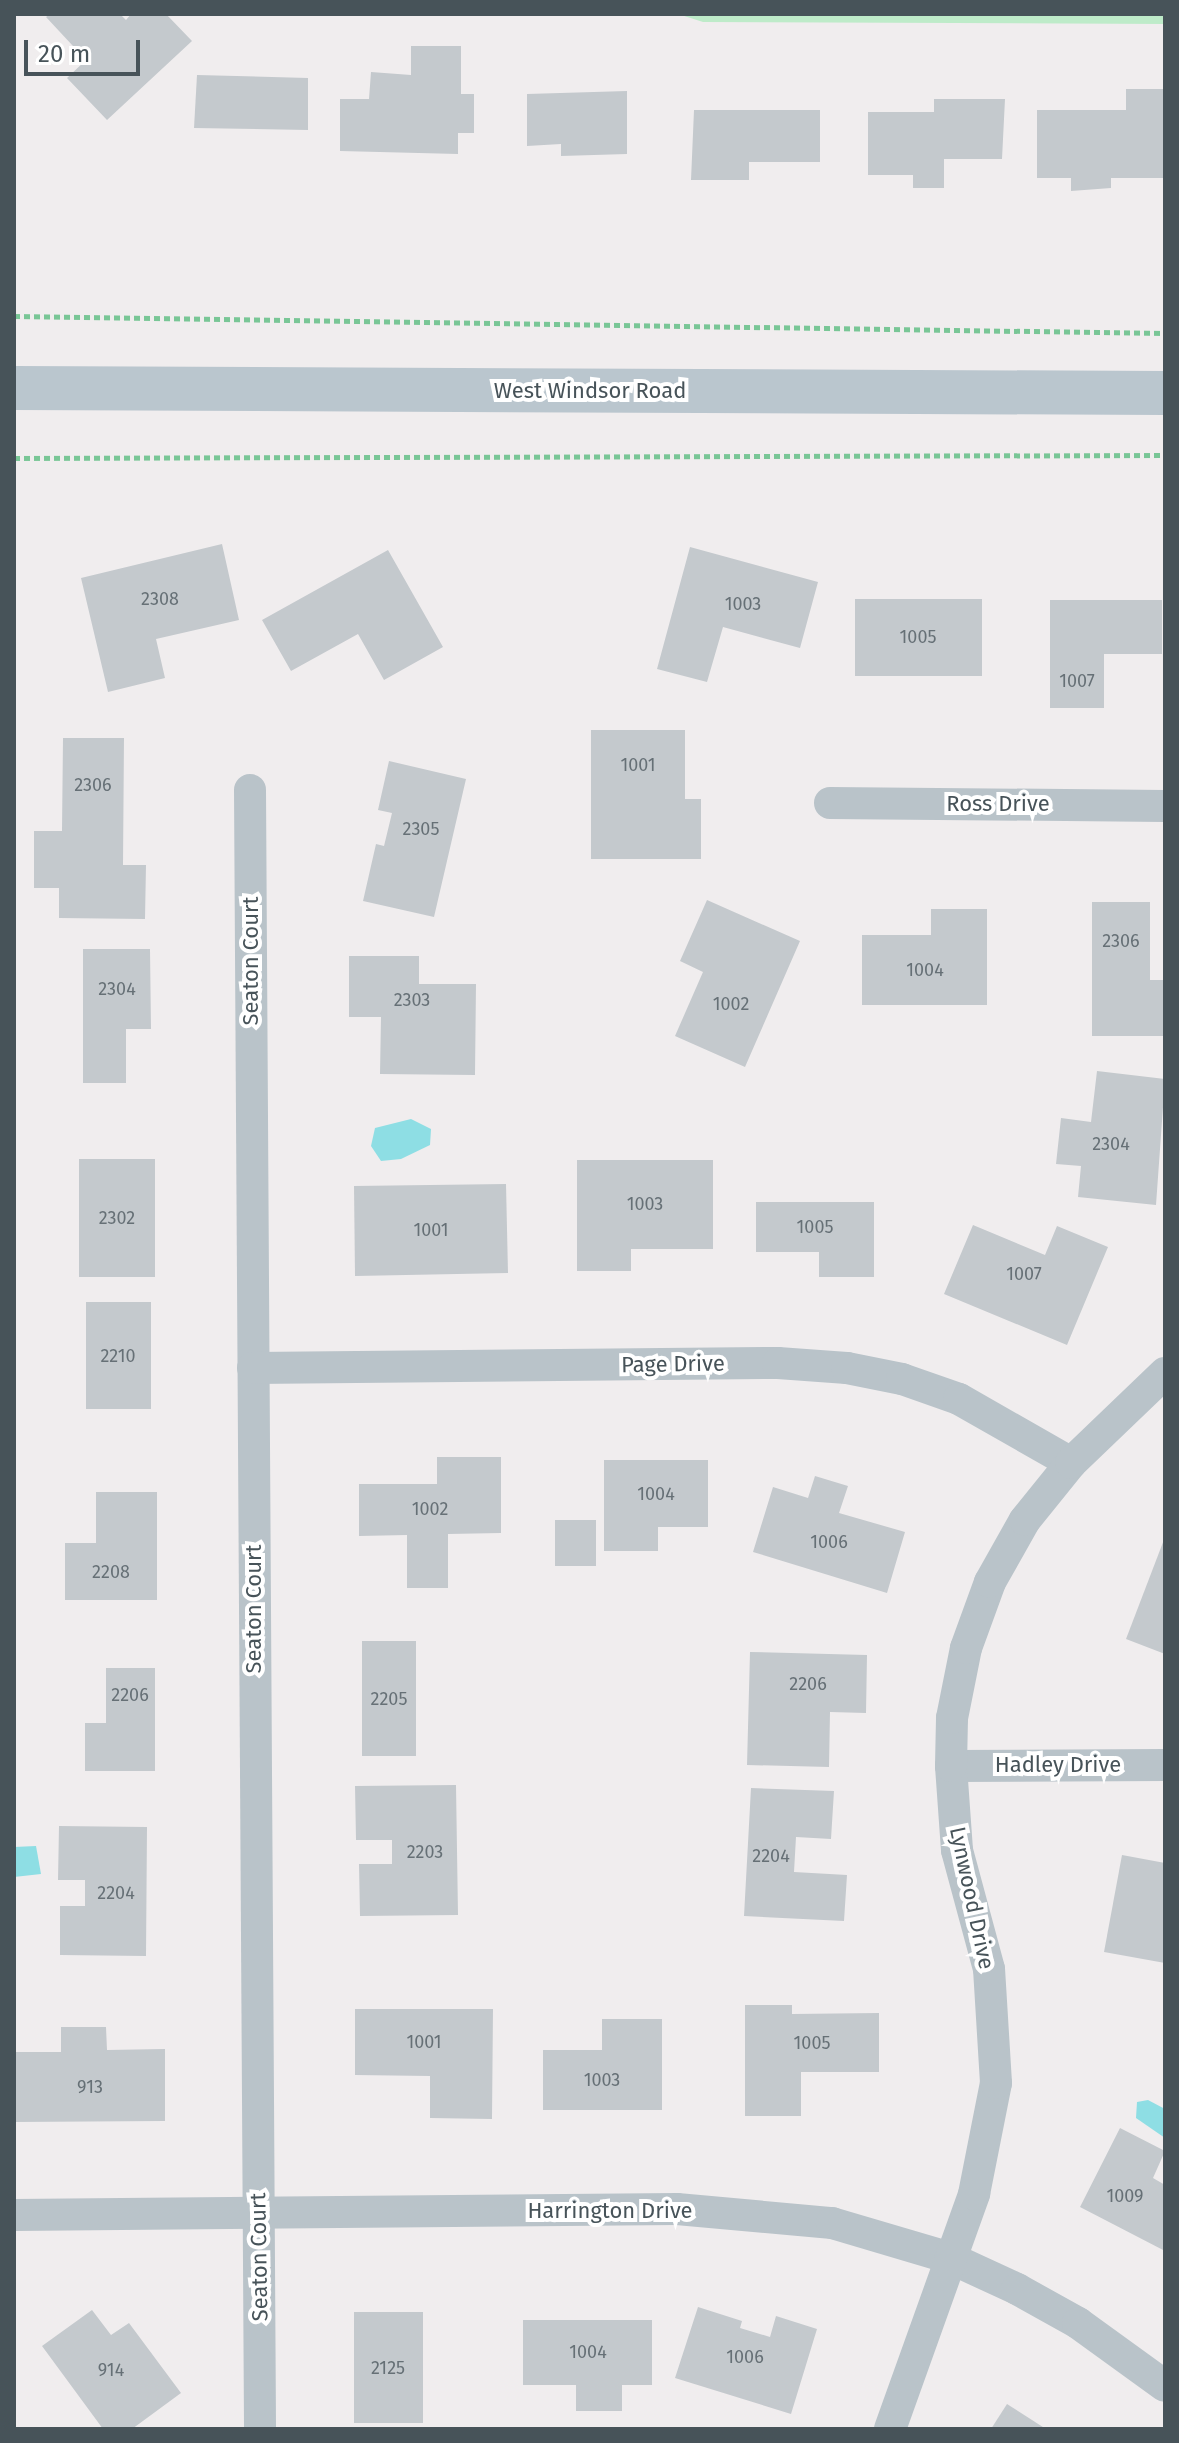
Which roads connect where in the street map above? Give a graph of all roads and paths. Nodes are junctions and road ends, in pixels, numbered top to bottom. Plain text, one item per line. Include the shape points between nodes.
1 (14, 316) edge
2 (1165, 333) edge
3 (14, 388) edge
4 (1165, 393) edge
5 (1165, 455) edge
6 (14, 458) edge
7 (250, 790) dead end
8 (830, 803) dead end
9 (1165, 806) edge
10 (253, 1368) junction
11 (1165, 1373) edge
12 (1071, 1463) junction
13 (1165, 1765) edge
14 (951, 1766) junction
15 (258, 2212) junction
16 (14, 2215) edge
17 (950, 2258) junction
18 (1165, 2386) edge
19 (260, 2429) edge
20 (890, 2429) edge

1 - 2 path
3 - 4 main road, West Windsor Road
5 - 6 path
7 - 10 street, Seaton Court
8 - 9 street, Ross Drive
10 - 12 street, Page Drive via 778,1363 847,1368 902,1379 959,1399
10 - 15 street, Seaton Court
11 - 12 street, Lynwood Drive
12 - 14 street, Lynwood Drive via 1025,1520 990,1582 966,1648 952,1718
13 - 14 street, Hadley Drive
14 - 17 street, Lynwood Drive via 957,1850 989,1969 996,2083 981,2166
15 - 16 street, Harrington Drive
15 - 17 street, Harrington Drive via 677,2209 770,2214 832,2223
15 - 19 street, Seaton Court
17 - 18 street, Harrington Drive via 1078,2323
17 - 20 street, Lynwood Drive

